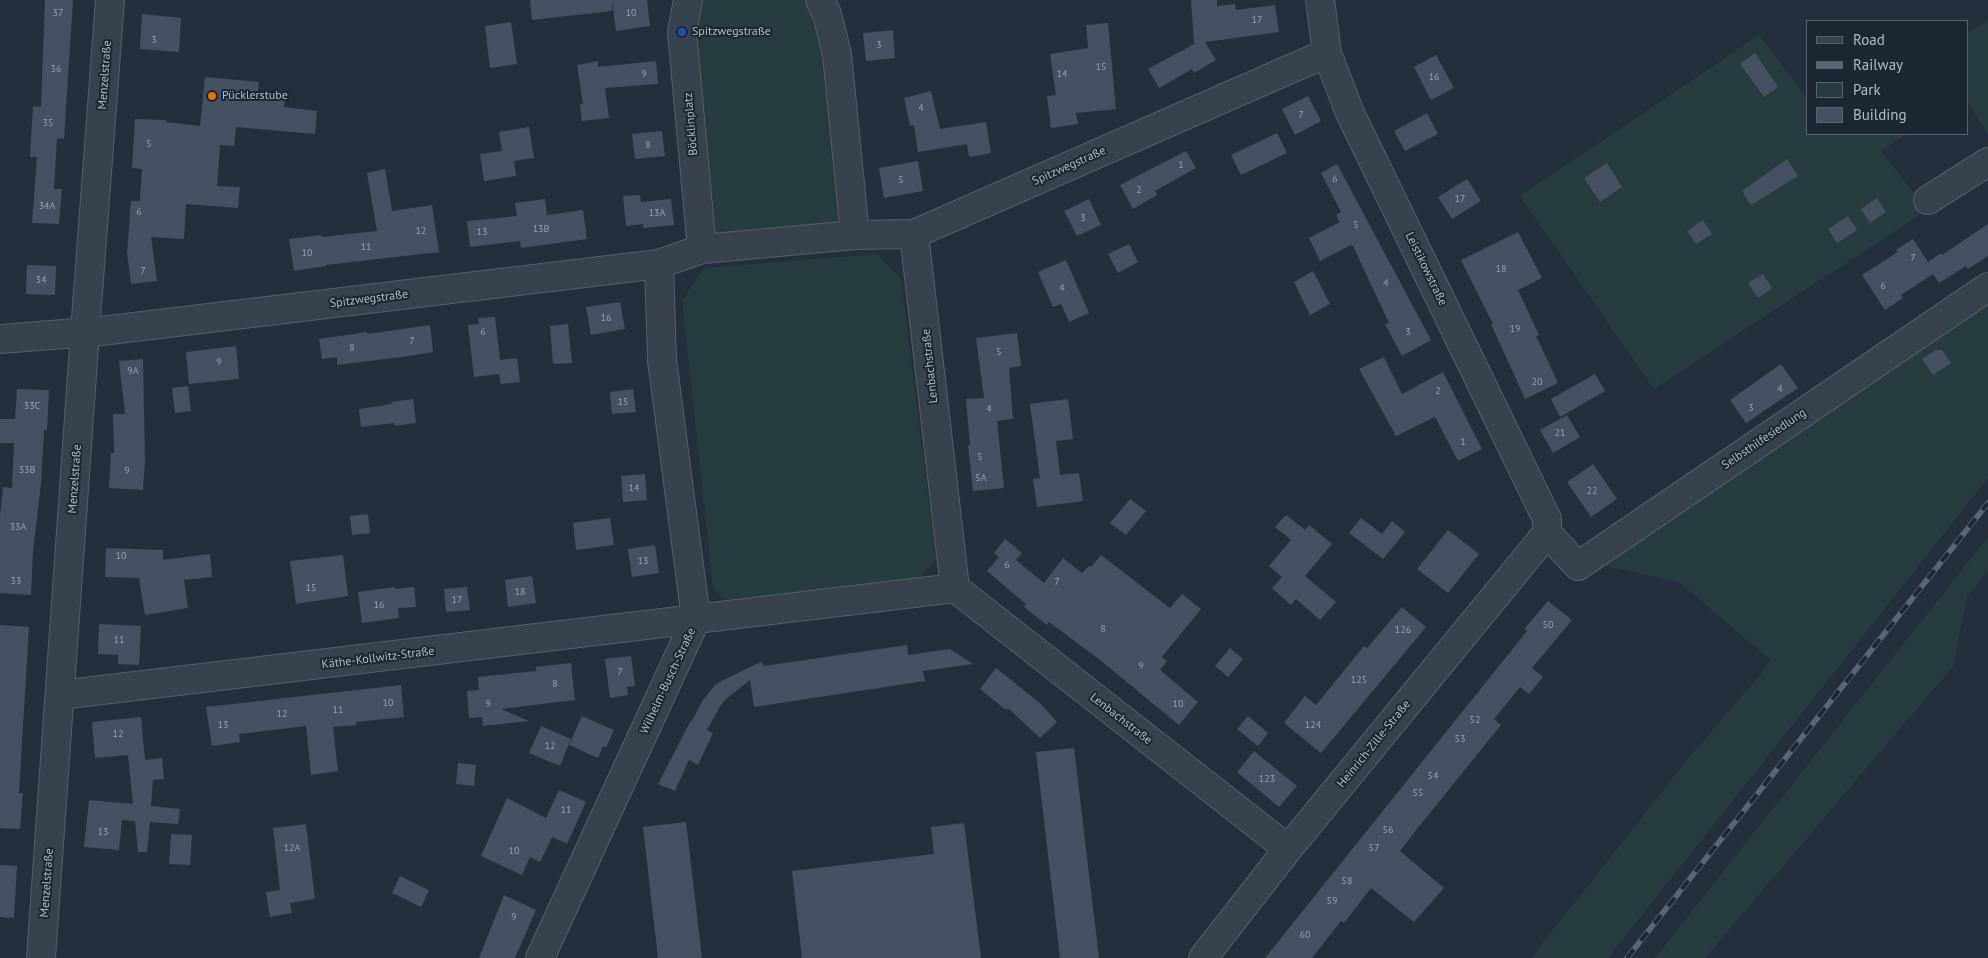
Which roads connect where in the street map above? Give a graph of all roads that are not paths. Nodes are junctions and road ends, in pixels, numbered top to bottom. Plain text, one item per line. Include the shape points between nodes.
1 (110, 0) edge
2 (688, 0) edge
3 (820, 0) edge
4 (1320, 0) edge
5 (1327, 53) junction
6 (1988, 162) edge
7 (1928, 200) dead end
8 (914, 234) junction
9 (855, 235) junction
10 (702, 249) junction
11 (659, 264) junction
12 (1988, 287) edge
13 (85, 332) junction
14 (0, 339) edge
15 (1547, 533) junction
16 (955, 588) junction
17 (696, 619) junction
18 (60, 695) junction
19 (1288, 849) junction
20 (42, 958) edge
21 (540, 958) edge
22 (1203, 958) edge

1 - 13 street, Menzelstraße
2 - 10 street, Böcklinplatz via 682,32
3 - 9 street via 837,54
4 - 5 street, Leistikowstraße
5 - 8 street, Spitzwegstraße
5 - 15 street, Leistikowstraße via 1350,113 1547,519
6 - 7 street
8 - 9 street, Spitzwegstraße
8 - 16 street, Lenbachstraße
9 - 10 street, Spitzwegstraße
10 - 11 street, Spitzwegstraße
11 - 13 street, Spitzwegstraße
11 - 17 street, Wilhelm-Busch-Straße via 662,360
12 - 15 street, Selbsthilfesiedlung via 1578,566
13 - 14 street, Spitzwegstraße
13 - 18 street, Menzelstraße
15 - 19 street, Heinrich-Zille-Straße
16 - 17 street
16 - 19 street, Lenbachstraße
17 - 18 street, Käthe-Kollwitz-Straße
17 - 21 street, Wilhelm-Busch-Straße
18 - 20 street, Menzelstraße
19 - 22 street, Heinrich-Zille-Straße

